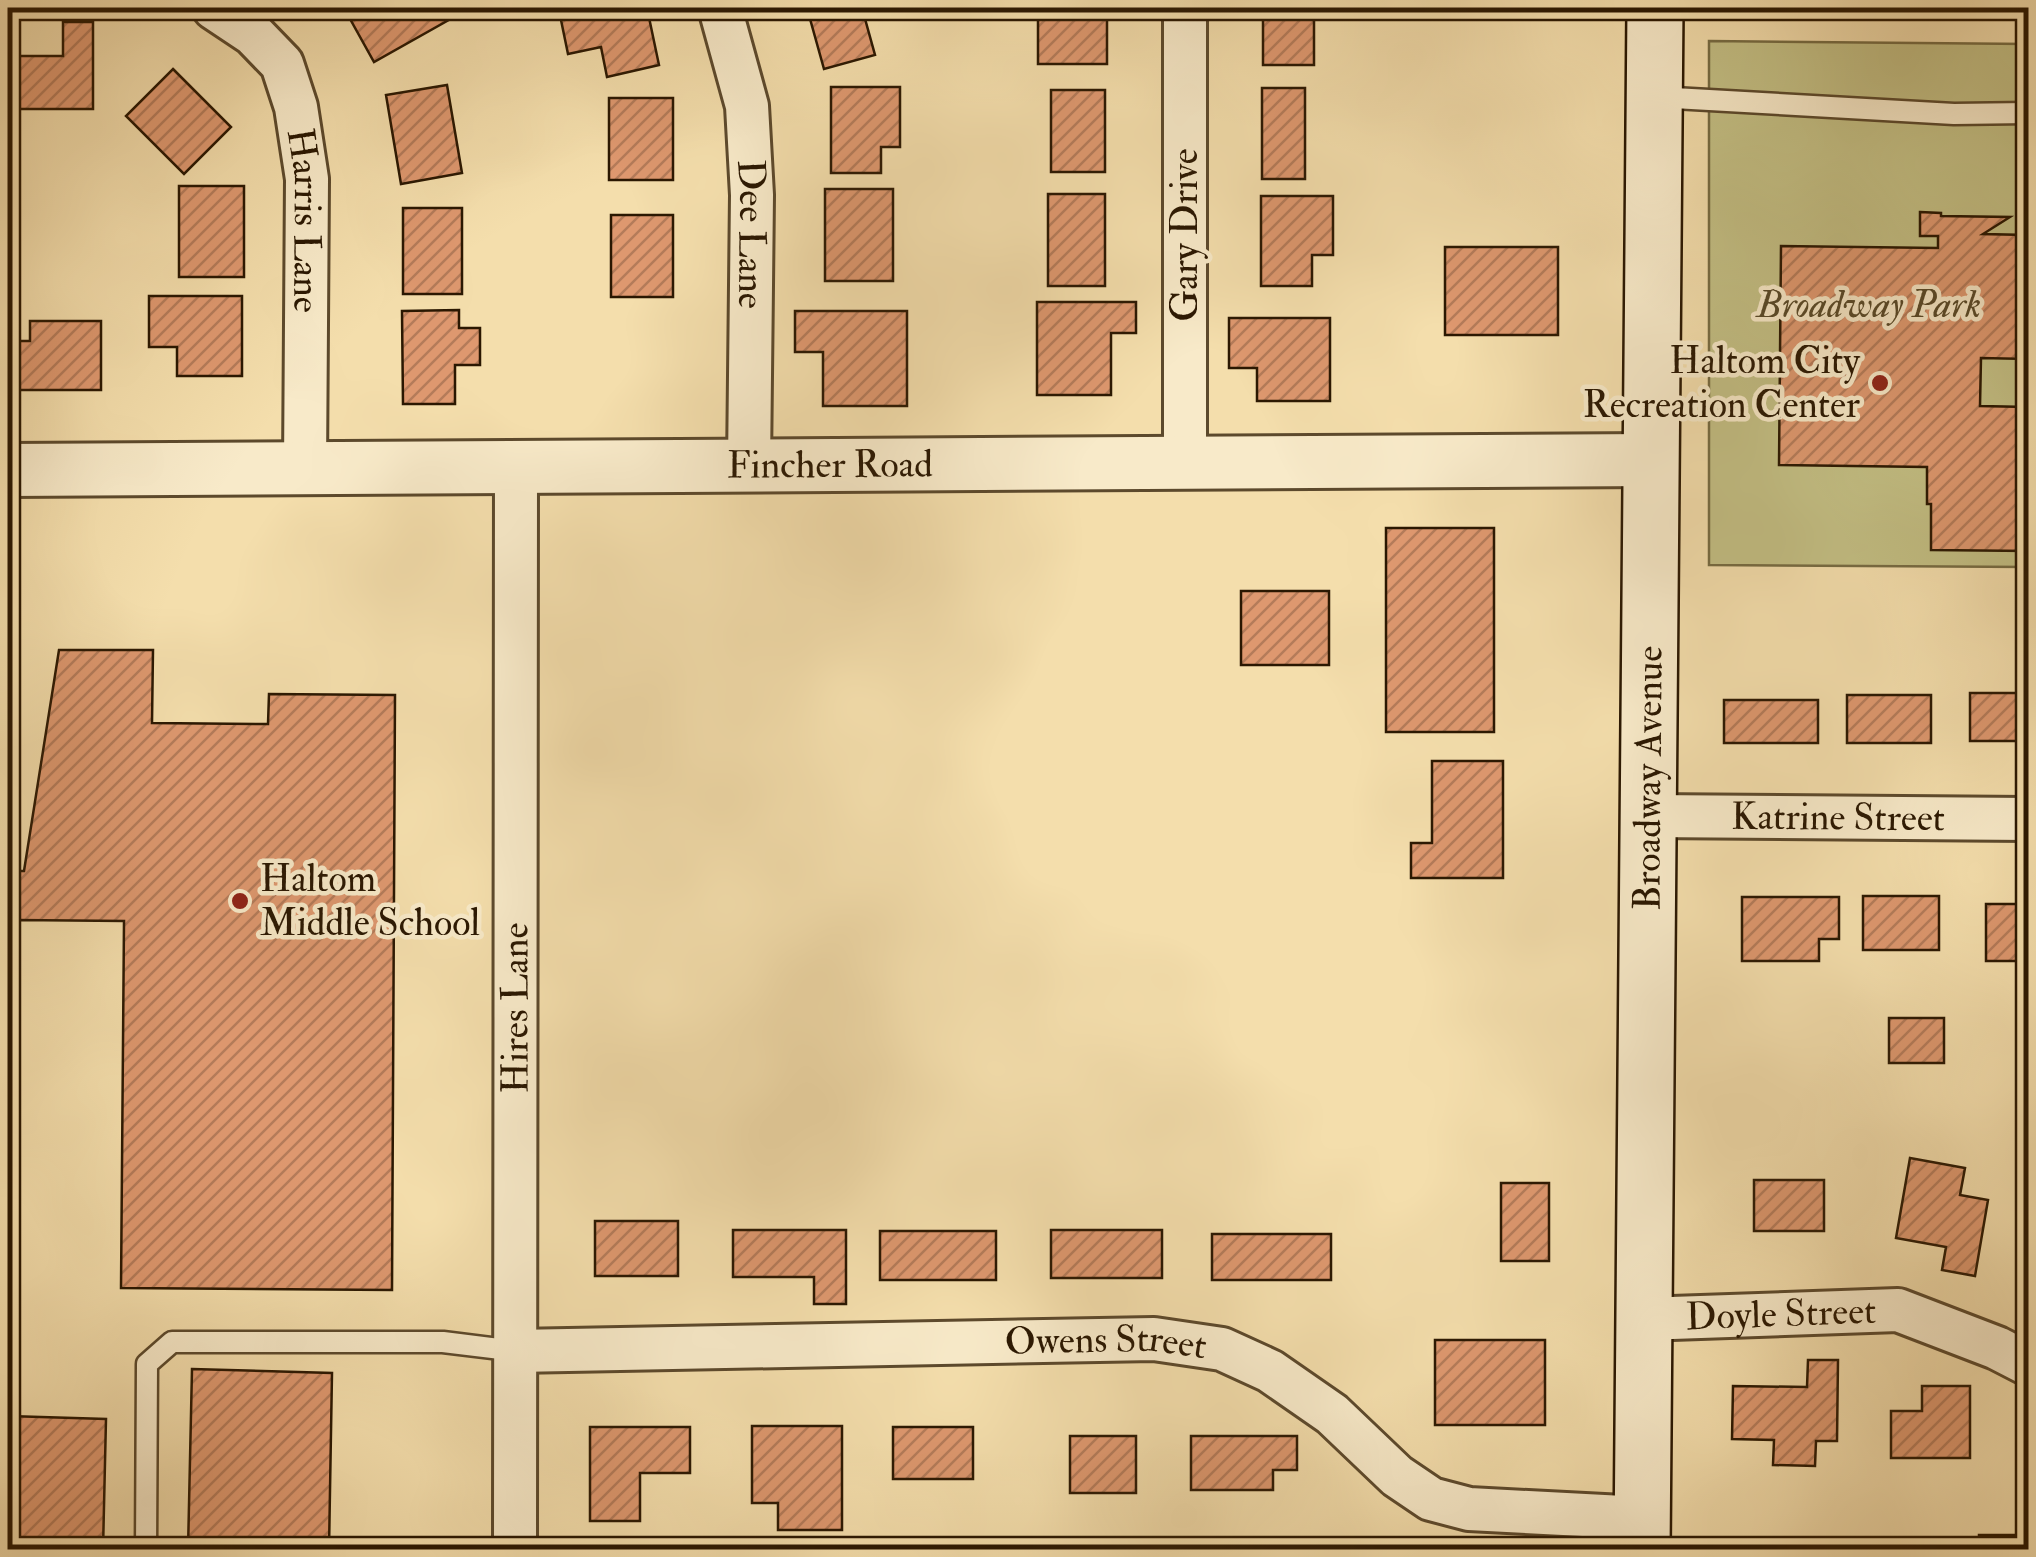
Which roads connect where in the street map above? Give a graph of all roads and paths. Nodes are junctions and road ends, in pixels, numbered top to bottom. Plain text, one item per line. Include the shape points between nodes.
1 (214, 8) edge
2 (720, 8) edge
3 (1186, 8) edge
4 (1654, 8) edge
5 (1654, 97) junction
6 (2028, 113) edge
7 (1652, 460) junction
8 (1185, 463) junction
9 (750, 466) junction
10 (516, 467) junction
11 (305, 468) junction
12 (8, 470) edge
13 (1648, 816) junction
14 (2028, 820) edge
15 (1644, 1318) junction
16 (516, 1351) junction
17 (2028, 1364) edge
18 (1642, 1534) edge
19 (146, 1550) edge
20 (515, 1550) edge

1 - 11 street, Harris Lane via 282,64 296,107 307,179
2 - 9 street, Dee Lane via 746,106 752,195
3 - 8 street, Gary Drive
4 - 5 main road, Broadway Avenue
5 - 6 lane
5 - 7 main road, Broadway Avenue
7 - 8 street, Fincher Road
7 - 13 main road, Broadway Avenue
8 - 9 street, Fincher Road
9 - 10 street, Fincher Road
10 - 11 street, Fincher Road
10 - 16 street, Hires Lane
11 - 12 street, Fincher Road
13 - 14 street, Katrine Street
13 - 15 main road, Broadway Avenue
15 - 17 street, Doyle Street via 1898,1310
15 - 18 main road, Broadway Avenue
16 - 18 street, Owens Street via 1154,1339 1222,1348 1332,1414 1430,1499
16 - 19 lane via 442,1342 172,1342 147,1364
16 - 20 street, Hires Lane

